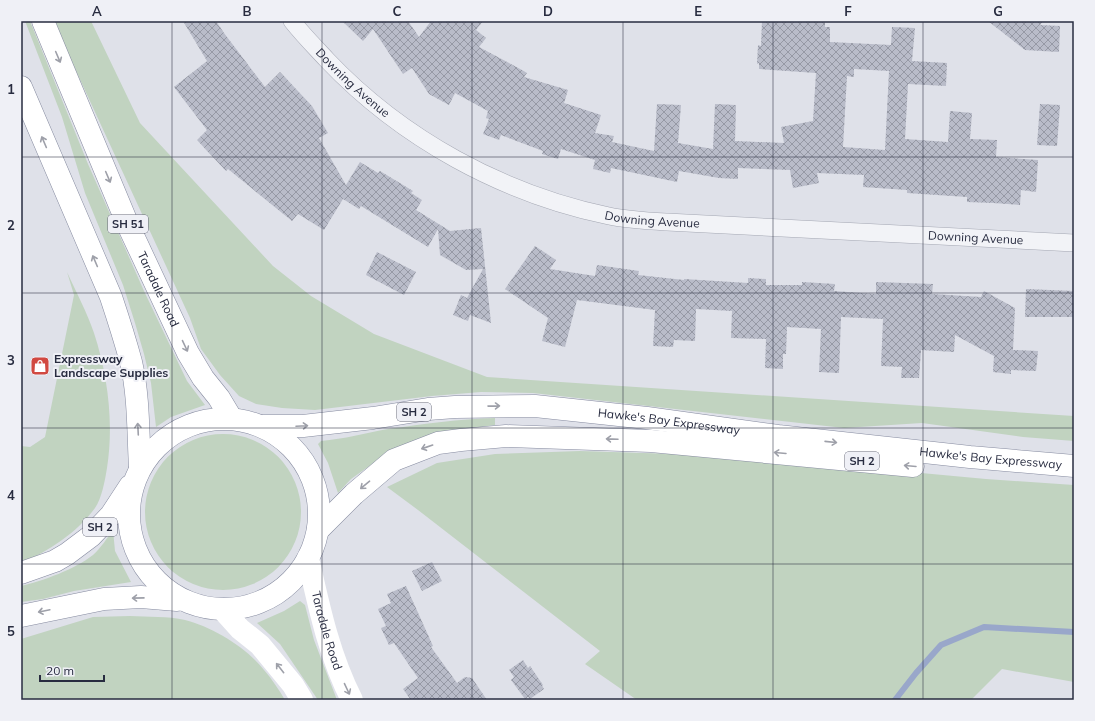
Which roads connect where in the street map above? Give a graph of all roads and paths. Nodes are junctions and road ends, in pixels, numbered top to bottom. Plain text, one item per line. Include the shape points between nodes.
1 (43, 21) edge
2 (292, 21) edge
3 (21, 87) edge
4 (1074, 243) edge
5 (231, 418) junction
6 (263, 426) junction
7 (1074, 466) edge
8 (136, 475) junction
9 (1074, 480) edge
10 (318, 530) junction
11 (308, 558) junction
12 (21, 573) edge
13 (177, 600) junction
14 (222, 609) junction
15 (21, 616) edge
16 (302, 700) edge
17 (352, 700) edge

1 -> 5 main road, Taradale Road / SH 51 via 128,224 182,339 203,378
2 - 4 street, Downing Avenue via 339,73 381,110 411,131 440,151 495,179 554,202 611,217 667,222
8 -> 3 main road via 135,389 131,362 111,297
5 - 6 main road, SH 2
5 - 8 main road, SH 2 via 197,421 185,426 163,440
6 -> 7 main road, Hawke's Bay Expressway / SH 2 via 303,426 448,408 535,406 778,436
6 - 10 main road via 288,442 303,460 314,482 319,505
8 - 12 main road, SH 2 via 111,515 91,536 55,561
8 - 13 main road via 129,498 128,522 133,544 143,566
9 -> 10 main road, Hawke's Bay Expressway / SH 2 via 651,441 506,436 438,443 394,460 354,494
10 - 11 main road, SH 2
11 - 14 main road, SH 2 via 296,576 281,590 263,601 243,607
11 -> 17 main road, Taradale Road via 328,641
13 - 14 main road, SH 2
13 -> 15 main road, SH 2 via 140,597 104,599
16 -> 14 main road via 260,645 240,629

